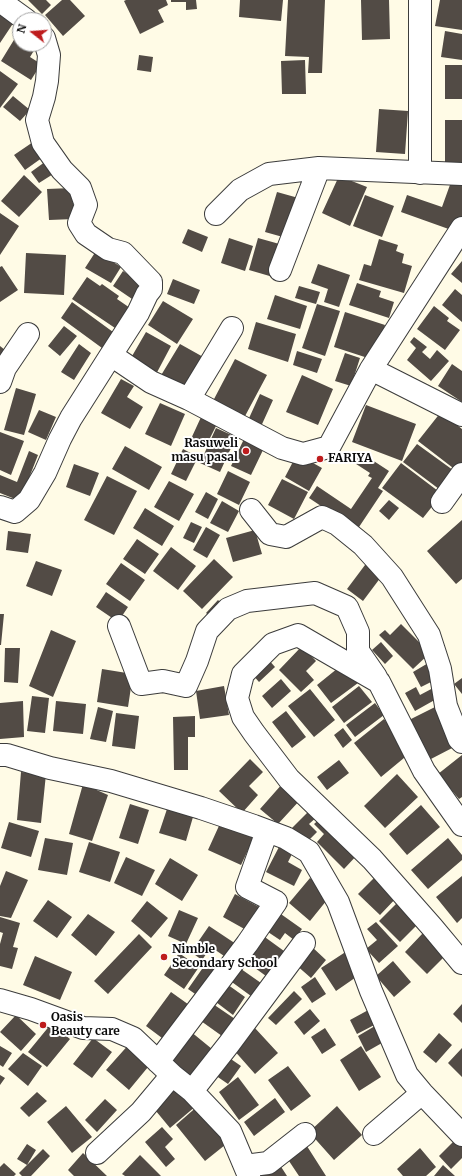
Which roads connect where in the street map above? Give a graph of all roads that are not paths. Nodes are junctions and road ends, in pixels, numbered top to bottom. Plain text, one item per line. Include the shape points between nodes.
1 (420, 0) edge
2 (0, 1) edge
3 (15, 12) edge
4 (48, 52) edge
5 (319, 168) junction
6 (420, 173) junction
7 (462, 174) edge
8 (216, 214) dead end
9 (461, 233) edge
10 (280, 270) dead end
11 (232, 328) dead end
12 (28, 334) dead end
13 (111, 355) junction
14 (370, 369) junction
15 (0, 382) edge
16 (189, 399) junction
17 (462, 415) edge
18 (462, 474) edge
19 (442, 502) dead end
20 (0, 507) edge
21 (251, 510) dead end
22 (119, 626) dead end
23 (379, 682) junction
24 (462, 742) edge
25 (0, 755) edge
26 (462, 825) edge
27 (267, 831) junction
28 (304, 942) dead end
29 (462, 963) edge
30 (0, 1000) edge
31 (165, 1068) junction
32 (192, 1091) junction
33 (422, 1094) junction
34 (305, 1134) dead end
35 (374, 1134) dead end
36 (462, 1135) edge
37 (97, 1153) dead end
38 (247, 1171) edge

1 - 6 street
2 - 3 street
4 - 13 street via 47,81 37,120 43,143 62,170 80,188 86,205 79,223 86,234 108,249 123,253 151,282 151,289 138,313
5 - 6 street
5 - 8 street via 269,174 240,190
5 - 10 street
6 - 7 street
9 - 14 street
11 - 16 street
12 - 15 street via 5,368
13 - 16 street via 151,382
13 - 20 street via 71,418 29,500 15,512
14 - 16 street via 329,447 303,454 282,448
14 - 17 street
18 - 19 street
21 - 24 street via 270,534 286,537 322,517 337,524 363,545 392,577 429,635 440,669 446,706
22 - 23 street via 141,684 163,681 186,686 207,631 228,609 247,601 315,593 347,607 358,632 358,651
23 - 26 street via 424,771
23 - 29 street via 298,635 273,644 243,674 238,698 243,717 289,779 372,859
25 - 27 street via 110,781
27 - 31 street via 247,887 276,902
27 - 33 street via 286,838 309,852 338,902 371,991 407,1075
28 - 32 street
30 - 31 street via 83,1028 112,1029 133,1038
31 - 32 street
31 - 37 street via 141,1112
32 - 38 street via 230,1131
33 - 35 street
33 - 36 street
34 - 38 street via 268,1163

